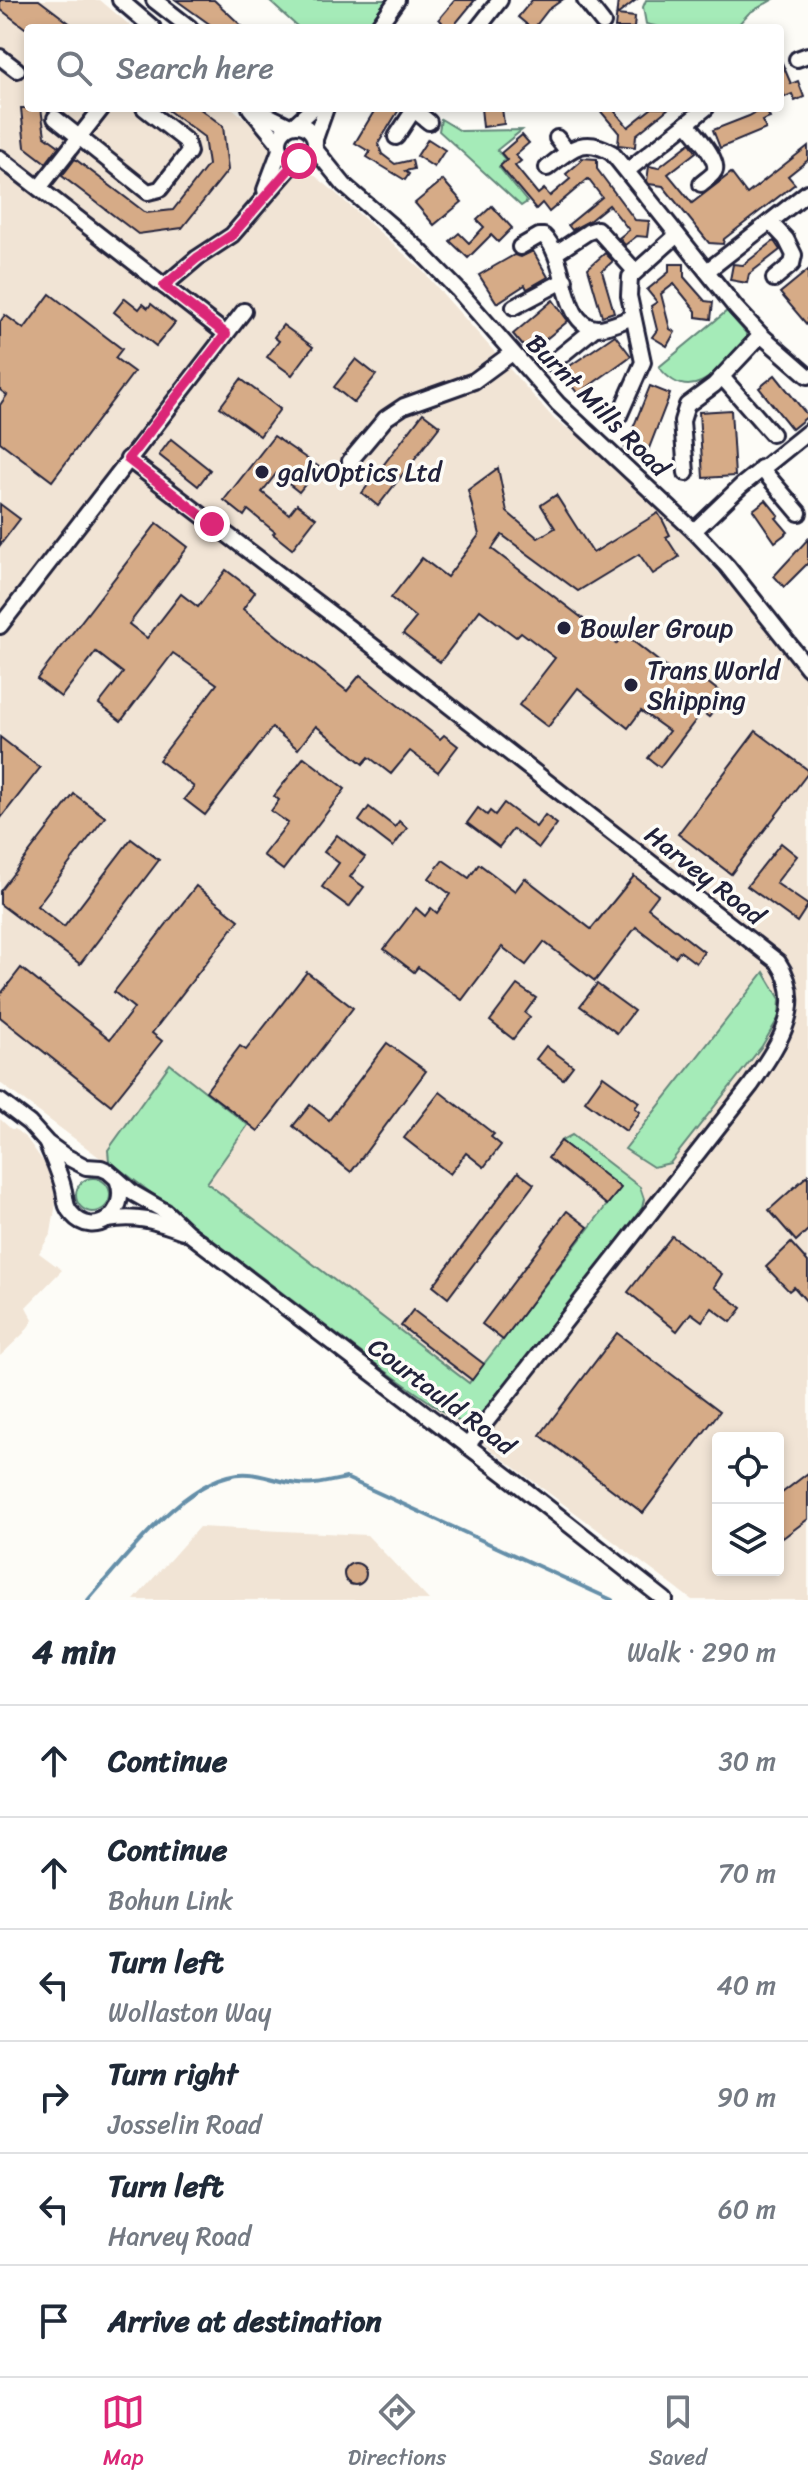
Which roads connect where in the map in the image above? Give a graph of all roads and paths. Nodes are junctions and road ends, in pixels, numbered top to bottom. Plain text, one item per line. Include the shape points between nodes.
1 (154, 0) edge
2 (397, 0) edge
3 (500, 0) edge
4 (585, 0) edge
5 (122, 1) edge
6 (603, 23) dead end
7 (148, 24) edge
8 (185, 24) edge
9 (380, 24) edge
10 (481, 24) edge
11 (0, 57) edge
12 (17, 70) dead end
13 (99, 112) edge
14 (149, 112) edge
15 (254, 112) edge
16 (261, 112) edge
17 (308, 112) edge
18 (325, 112) edge
19 (412, 112) edge
20 (417, 112) edge
21 (700, 112) edge
22 (55, 118) dead end
23 (429, 122) dead end
24 (687, 123) junction
25 (292, 125) junction
26 (79, 137) junction
27 (396, 137) dead end
28 (557, 138) dead end
29 (315, 144) junction
30 (279, 146) junction
31 (568, 152) junction
32 (0, 158) edge
33 (298, 161) junction
34 (547, 168) dead end
35 (628, 170) junction
36 (701, 184) dead end
37 (344, 185) junction
38 (39, 188) junction
39 (808, 192) edge
40 (262, 198) junction
41 (770, 222) junction
42 (677, 235) junction
43 (520, 247) dead end
44 (556, 253) junction
45 (635, 271) junction
46 (707, 271) junction
47 (774, 279) dead end
48 (565, 280) junction
49 (164, 286) junction
50 (514, 307) dead end
51 (244, 311) dead end
52 (633, 317) junction
53 (595, 328) junction
54 (226, 334) junction
55 (761, 335) junction
56 (512, 353) junction
57 (552, 363) dead end
58 (805, 366) edge
59 (718, 381) junction
60 (619, 416) dead end
61 (772, 434) dead end
62 (803, 436) edge
63 (128, 459) junction
64 (350, 461) dead end
65 (761, 468) junction
66 (686, 473) dead end
67 (799, 513) dead end
68 (694, 531) junction
69 (0, 626) edge
70 (808, 668) edge
71 (0, 1101) edge
72 (47, 1143) junction
73 (86, 1167) junction
74 (118, 1182) junction
75 (64, 1192) junction
76 (107, 1220) junction
77 (187, 1232) junction
78 (467, 1446) junction
79 (665, 1600) edge

1 - 8 street
2 - 9 street
3 - 10 street
4 - 6 street
5 - 7 street
11 - 12 street
13 - 26 street
14 - 26 street via 186,141 189,152 160,189 148,192
15 - 30 street
16 - 25 street
17 - 25 street
18 - 29 street
19 - 27 street
20 - 23 street
21 - 24 street
22 - 26 street
24 - 35 street
24 - 36 street via 716,167
25 - 29 street via 308,128
25 - 30 street via 280,135
26 - 38 street
28 - 31 street
29 - 33 street via 309,157
29 - 37 street, Burnt Mills Road
30 - 33 street via 285,156
30 - 40 street
31 - 34 street
31 - 35 street via 583,144 603,147
32 - 38 street
33 - 37 street, Burnt Mills Road
33 - 40 street
35 - 42 street
37 - 56 street, Burnt Mills Road via 416,247
38 - 49 street
39 - 41 street
40 - 49 street via 232,235
41 - 46 street
41 - 47 street via 794,255 792,264
42 - 45 street
42 - 46 street
43 - 44 street via 544,236
44 - 45 street via 597,229
44 - 48 street
45 - 52 street via 628,285
46 - 55 street
48 - 50 street
48 - 53 street via 575,315
49 - 54 street
51 - 54 street
52 - 53 street
52 - 60 street via 643,356
53 - 57 street
54 - 63 street
55 - 58 street
55 - 59 street
56 - 64 street via 474,381 404,406 386,418
56 - 68 street, Burnt Mills Road via 558,404
59 - 61 street
59 - 66 street via 684,410
62 - 65 street
63 - 69 street
63 - 78 street, Harvey Road via 778,962 792,986 795,1002 789,1025 751,1085
65 - 67 street
65 - 68 street
68 - 70 street, Burnt Mills Road
71 - 72 street, Courtauld Road
72 - 73 street, Courtauld Road
72 - 75 street, Courtauld Road
73 - 74 street, Courtauld Road via 108,1171
73 - 75 street via 71,1176
74 - 76 street via 119,1207
74 - 77 street, Courtauld Road
75 - 76 street, Courtauld Road via 76,1218 91,1224
76 - 77 street, Courtauld Road via 144,1218
77 - 78 street, Courtauld Road
78 - 79 street, Courtauld Road

